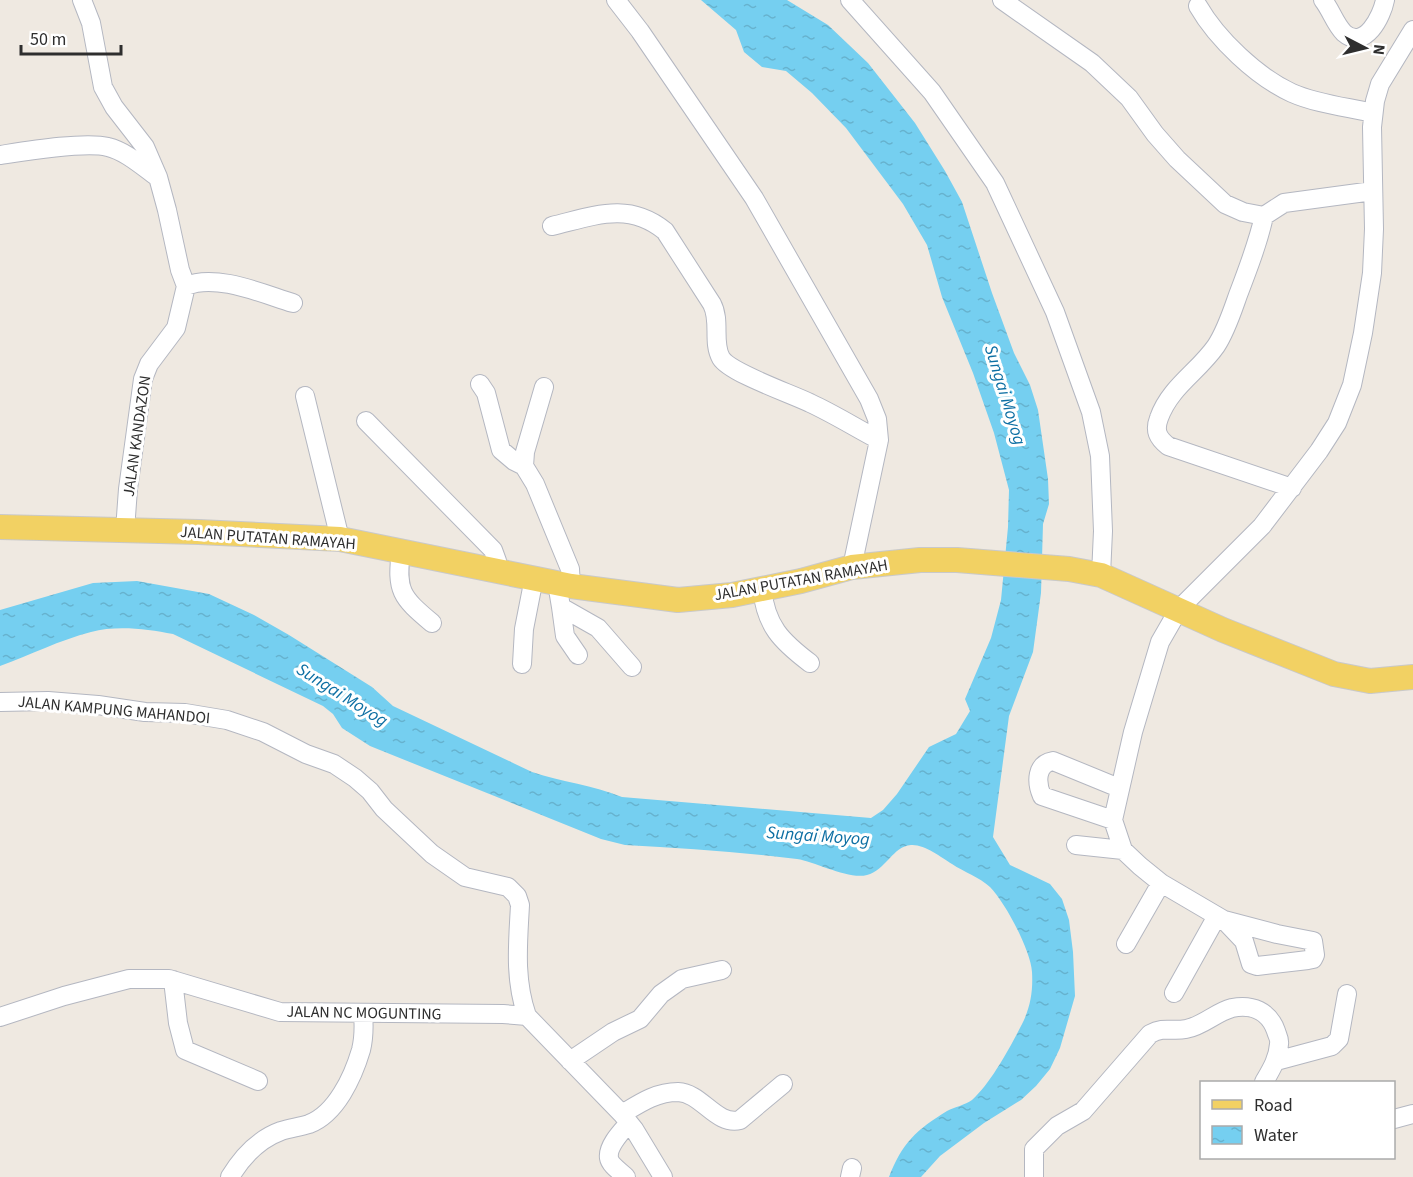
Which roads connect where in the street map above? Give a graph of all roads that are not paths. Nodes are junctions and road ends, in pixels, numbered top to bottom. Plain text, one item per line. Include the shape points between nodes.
1 (82, 0) edge
2 (616, 0) edge
3 (850, 0) edge
4 (1002, 0) edge
5 (1385, 0) edge
6 (1330, 2) edge
7 (1198, 6) dead end
8 (1413, 30) edge
9 (1373, 113) junction
10 (0, 155) edge
11 (158, 177) junction
12 (1373, 191) junction
13 (1264, 216) junction
14 (552, 226) dead end
15 (186, 286) junction
16 (293, 303) dead end
17 (480, 384) dead end
18 (544, 387) dead end
19 (305, 396) dead end
20 (366, 421) dead end
21 (879, 440) junction
22 (524, 466) junction
23 (1292, 488) junction
24 (0, 527) edge
25 (125, 530) junction
26 (340, 539) junction
27 (401, 551) junction
28 (852, 567) junction
29 (498, 571) junction
30 (1101, 575) junction
31 (556, 589) junction
32 (762, 589) junction
33 (1179, 609) junction
34 (432, 623) dead end
35 (578, 656) dead end
36 (1413, 662) edge
37 (810, 663) dead end
38 (522, 664) dead end
39 (632, 667) dead end
40 (1413, 677) edge
41 (1370, 681) junction
42 (0, 702) edge
43 (1119, 788) junction
44 (1113, 820) junction
45 (1076, 845) dead end
46 (1123, 850) junction
47 (1161, 882) junction
48 (1221, 918) junction
49 (1249, 935) dead end
50 (1126, 944) dead end
51 (722, 970) dead end
52 (173, 980) junction
53 (1174, 993) dead end
54 (1347, 994) dead end
55 (363, 1013) junction
56 (0, 1017) edge
57 (527, 1017) junction
58 (570, 1061) junction
59 (1276, 1061) junction
60 (258, 1081) dead end
61 (1265, 1081) edge
62 (783, 1084) dead end
63 (1413, 1114) edge
64 (626, 1118) junction
65 (1395, 1119) edge
66 (230, 1177) edge
67 (626, 1177) edge
68 (663, 1177) edge
69 (1034, 1177) edge

1 - 11 street via 91,23 103,87 145,147
2 - 21 street via 771,225 869,399 877,419
3 - 30 street via 932,92 995,183 1055,312 1091,412 1100,456
4 - 13 street via 1092,63 1129,98 1177,159 1225,204
5 - 6 street via 1379,21 1363,36 1347,35 1341,29
7 - 9 street via 1236,52 1271,81 1293,94
8 - 9 street via 1380,84
9 - 12 street
10 - 11 street via 92,145 108,147
11 - 15 street
12 - 13 street via 1284,202
12 - 23 street via 1372,273 1352,385 1337,423
13 - 23 street via 1225,328 1211,353 1173,392 1156,431 1168,446
14 - 21 street via 613,212 655,224 664,231 712,304 717,314 717,346 726,363
15 - 16 street via 197,281 219,282
15 - 25 street, JALAN KANDAZON via 176,328 149,364 143,379
17 - 22 street via 501,450
18 - 22 street
19 - 26 street
20 - 29 street via 493,550
21 - 28 street
22 - 31 street via 570,569
23 - 33 street via 1262,526
24 - 25 main road, JALAN PUTATAN RAMAYAH
25 - 26 main road, JALAN PUTATAN RAMAYAH
26 - 27 main road, JALAN PUTATAN RAMAYAH
27 - 29 main road, JALAN PUTATAN RAMAYAH
27 - 34 street via 400,586 411,605
28 - 30 main road, JALAN PUTATAN RAMAYAH via 957,560
28 - 32 main road, JALAN PUTATAN RAMAYAH
29 - 31 main road, JALAN PUTATAN RAMAYAH
30 - 33 main road, JALAN PUTATAN RAMAYAH
31 - 32 main road, JALAN PUTATAN RAMAYAH via 678,600
31 - 35 street via 566,636
31 - 38 street via 524,629
31 - 39 street
32 - 37 street via 772,626 787,646
33 - 41 main road, JALAN PUTATAN RAMAYAH via 1334,674
33 - 43 street via 1160,642
36 - 41 main road
40 - 41 main road, JALAN PUTATAN RAMAYAH
42 - 57 street, JALAN KAMPUNG MAHANDOI via 48,701 145,712 185,712 263,732 334,764 370,791 432,854 465,877 508,887 517,896 520,905 516,967
43 - 44 street
43 - 44 street via 1053,760 1041,766 1037,785 1041,796
44 - 46 street
45 - 46 street
46 - 47 street
47 - 48 street
47 - 50 street
48 - 49 street
48 - 53 street
51 - 58 street via 682,980 662,994 640,1019
52 - 55 street, JALAN NC MOGUNTING via 280,1012
52 - 56 street, JALAN NC MOGUNTING via 129,978
52 - 60 street via 185,1050
54 - 59 street via 1339,1039 1332,1046
55 - 57 street, JALAN NC MOGUNTING
55 - 66 street via 361,1049 351,1076 331,1109 309,1124 279,1132 258,1144 241,1159
57 - 58 street
58 - 64 street
59 - 61 street
59 - 69 street via 1280,1041 1272,1021 1253,1007 1229,1008 1184,1030 1160,1029 1150,1034 1083,1112 1057,1126 1034,1149
62 - 64 street via 740,1120 732,1122 680,1092 646,1099
63 - 65 street
64 - 67 street via 609,1155
64 - 68 street

